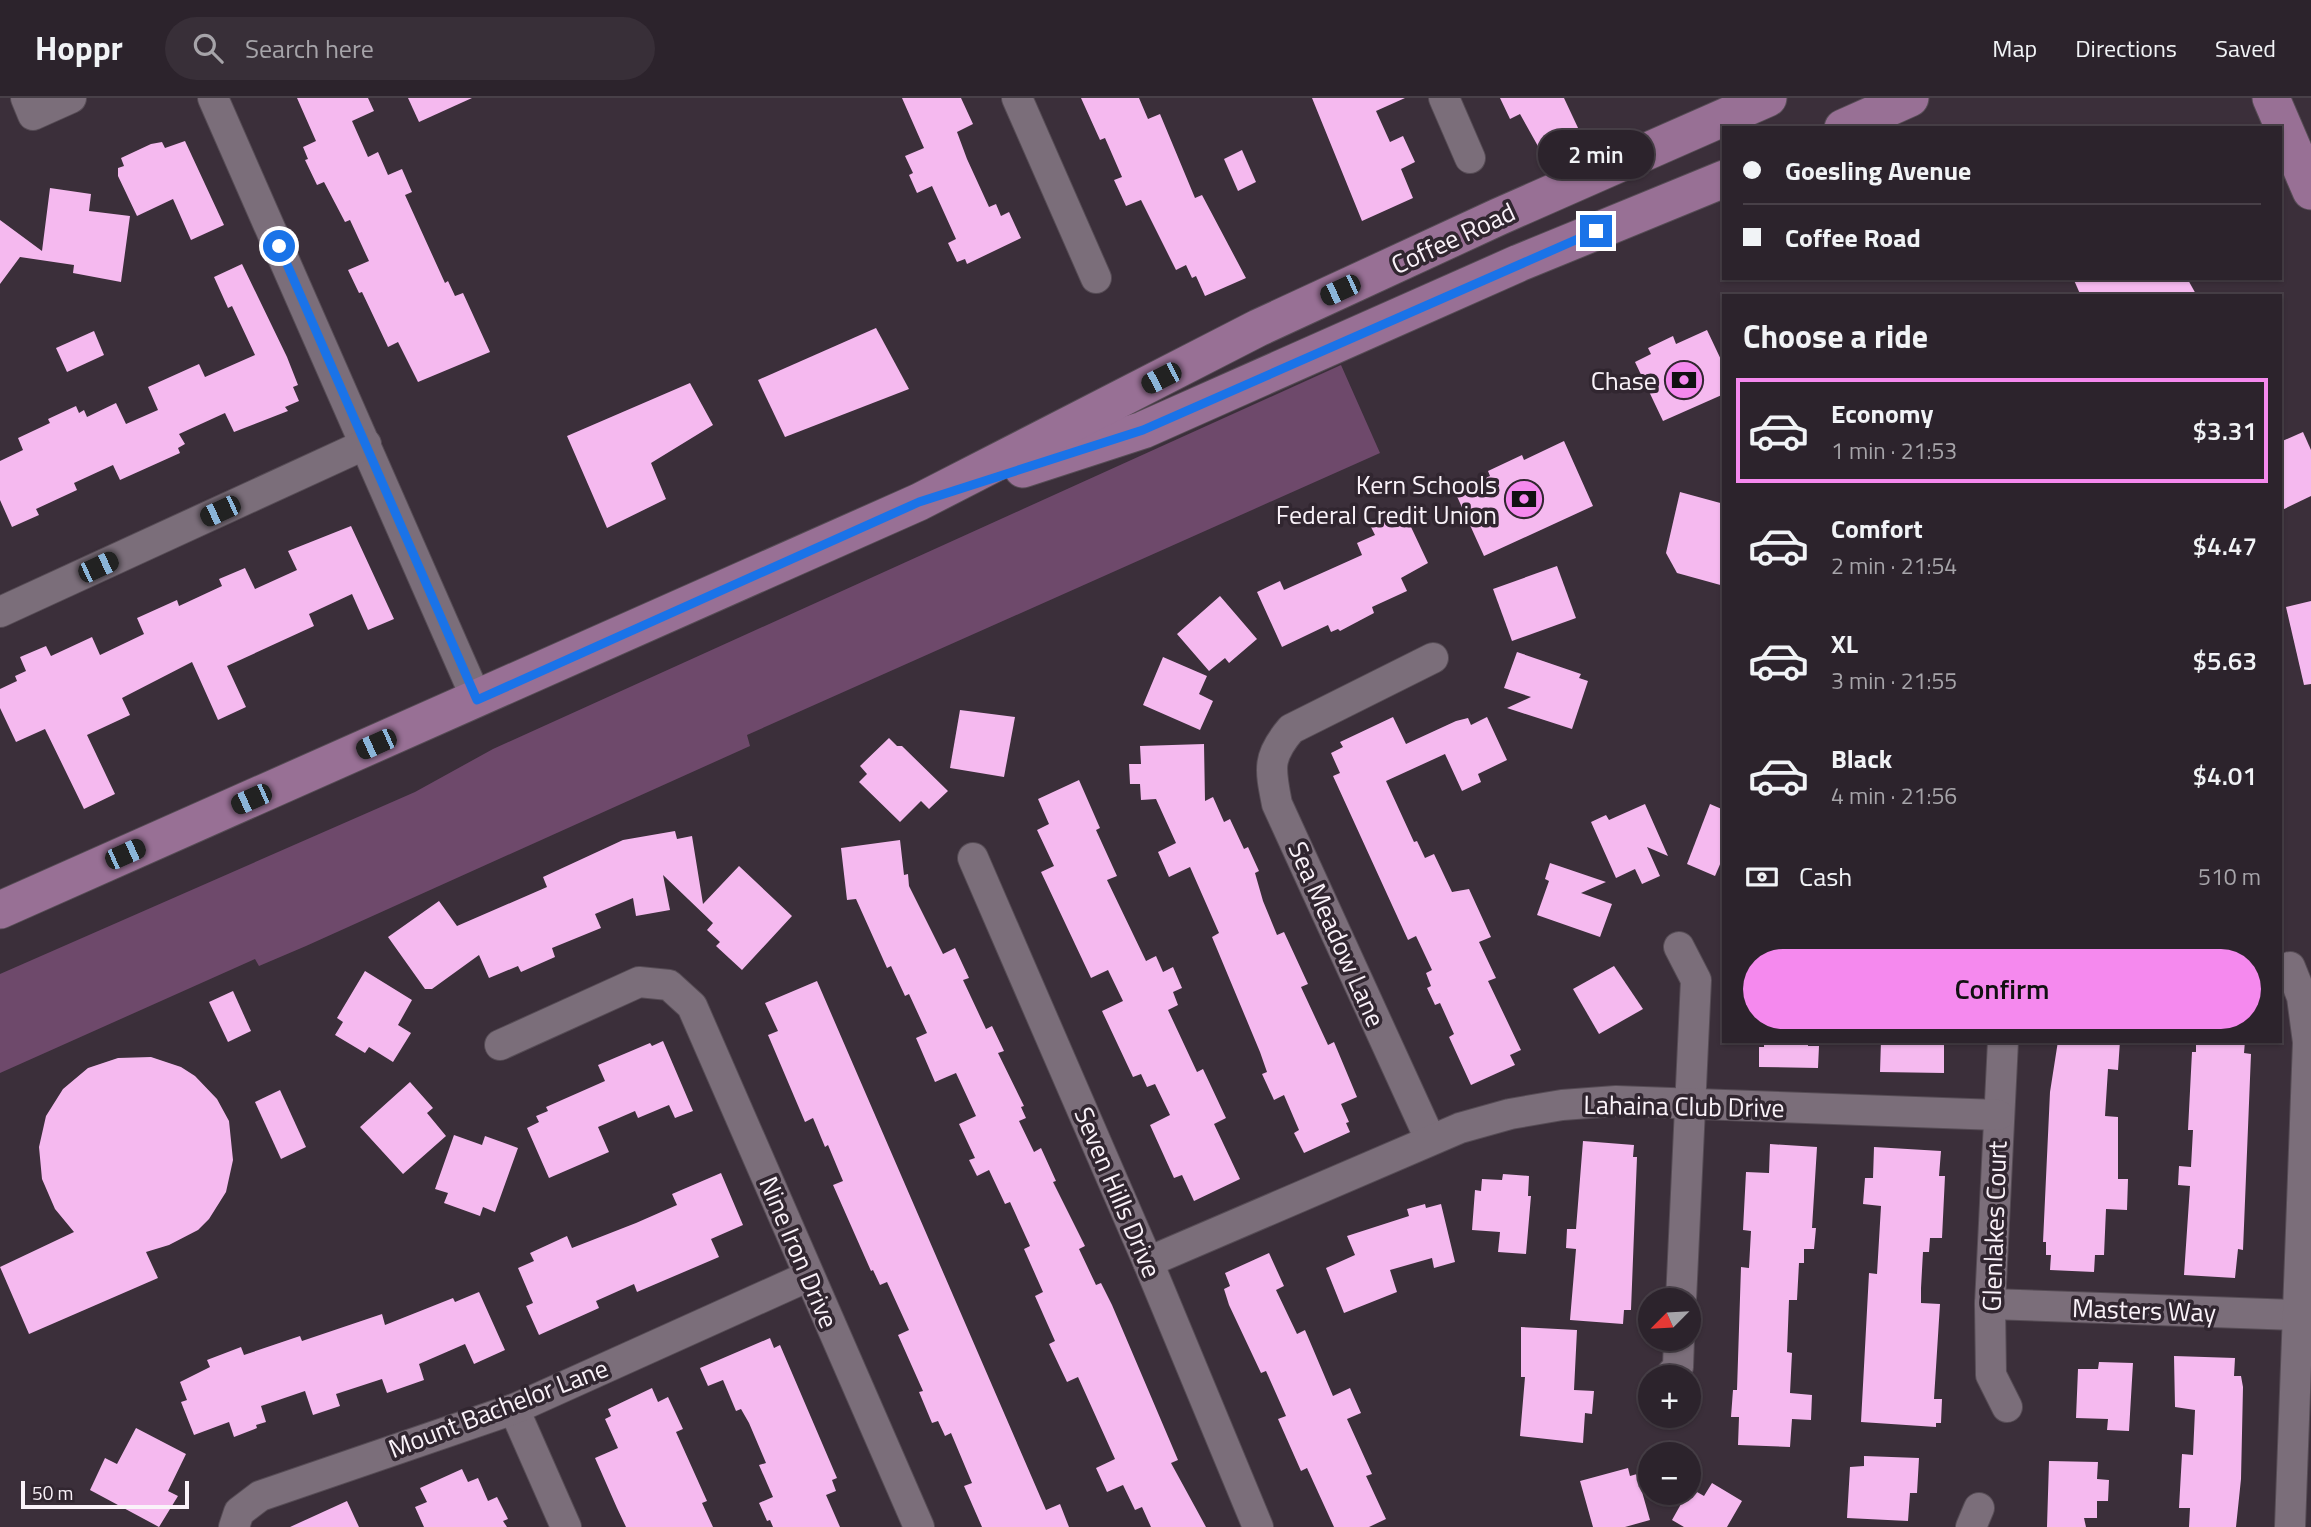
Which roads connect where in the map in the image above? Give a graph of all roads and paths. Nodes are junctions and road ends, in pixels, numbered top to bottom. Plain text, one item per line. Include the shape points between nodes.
1 (71, 98) edge
2 (213, 98) edge
3 (1017, 98) edge
4 (1444, 98) edge
5 (1768, 98) edge
6 (1910, 98) edge
7 (2271, 98) edge
8 (30, 106) edge
9 (1847, 126) edge
10 (1470, 158) dead end
11 (1722, 179) edge
12 (2311, 191) edge
13 (1096, 278) dead end
14 (366, 444) junction
15 (919, 502) junction
16 (0, 612) edge
17 (1433, 658) dead end
18 (477, 700) junction
19 (973, 858) dead end
20 (0, 910) edge
21 (1679, 947) dead end
22 (2290, 967) dead end
23 (2003, 1043) edge
24 (500, 1045) dead end
25 (1691, 1103) junction
26 (1998, 1115) junction
27 (1430, 1139) junction
28 (1148, 1262) junction
29 (809, 1276) junction
30 (1682, 1288) edge
31 (1990, 1304) junction
32 (2297, 1315) junction
33 (2007, 1407) dead end
34 (514, 1409) junction
35 (234, 1527) edge
36 (566, 1527) edge
37 (919, 1527) edge
38 (1258, 1527) edge
39 (2290, 1527) edge

1 - 8 street
2 - 14 street
3 - 13 street
4 - 10 street
5 - 15 main road, Coffee Road via 1258,328
6 - 9 main road
7 - 12 main road
11 - 15 main road, Coffee Road via 1519,263 1143,430
14 - 16 street
14 - 18 street
15 - 18 main road, Coffee Road
17 - 27 street, Sea Meadow Lane via 1291,729 1276,746 1270,766 1277,804
18 - 20 main road, Coffee Road
19 - 28 street, Seven Hills Drive
21 - 25 street via 1696,980
22 - 32 street via 2302,997 2308,1041
23 - 26 street, Glenlakes Court
24 - 29 street, Nine Iron Drive via 639,982 668,985 692,1006
25 - 26 street, Lahaina Club Drive
25 - 27 street, Lahaina Club Drive via 1562,1105 1510,1114
25 - 30 street
26 - 31 street, Glenlakes Court
27 - 28 street, Lahaina Club Drive
28 - 38 street, Seven Hills Drive
29 - 34 street, Mount Bachelor Lane
29 - 37 street, Nine Iron Drive
31 - 32 street, Masters Way
31 - 33 street, Glenlakes Court via 1991,1375
32 - 39 street
34 - 35 street, Mount Bachelor Lane via 260,1496 239,1512
34 - 36 street

